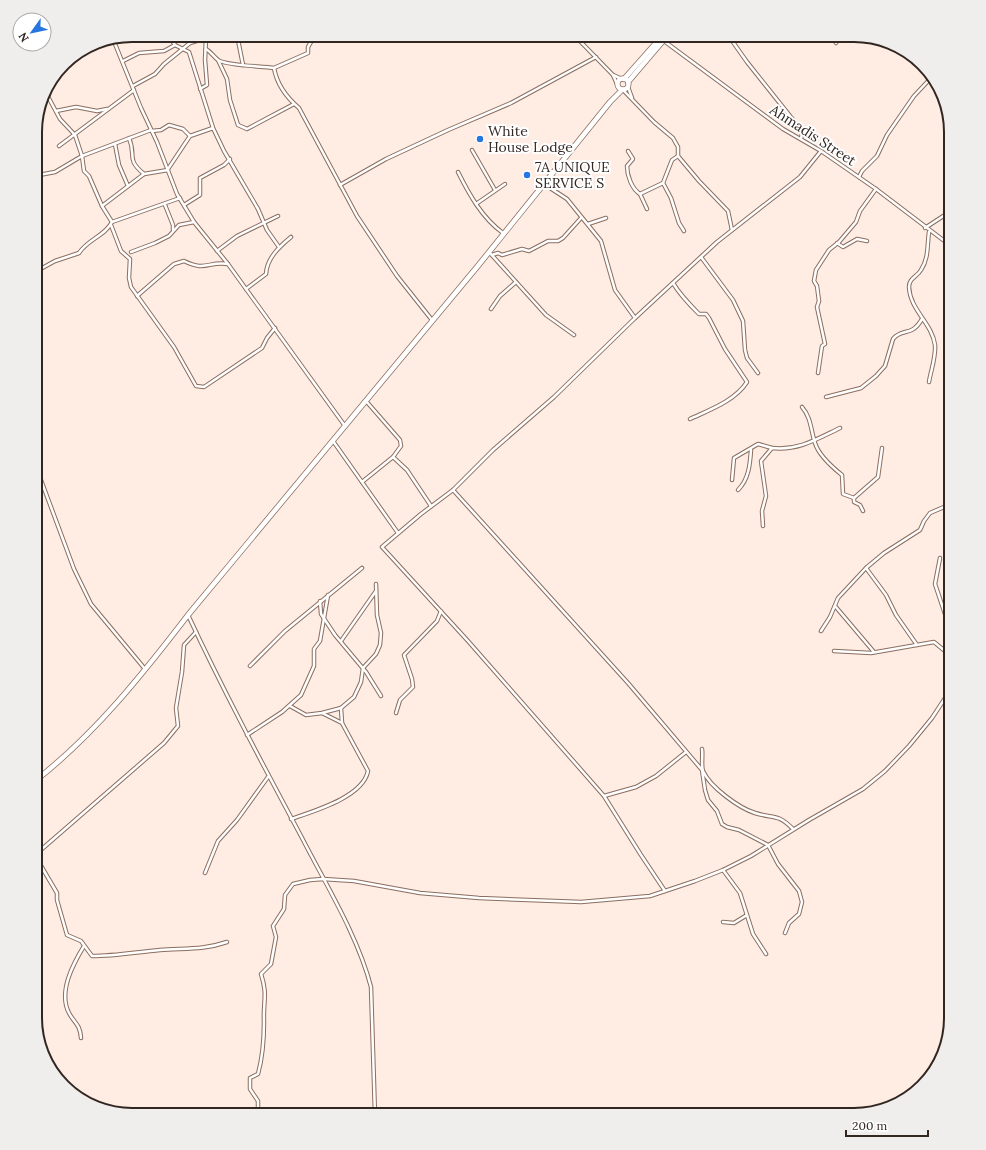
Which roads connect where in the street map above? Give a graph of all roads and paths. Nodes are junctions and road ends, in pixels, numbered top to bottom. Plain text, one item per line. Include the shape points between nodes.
1 (173, 42) edge
2 (193, 42) edge
3 (206, 42) edge
4 (238, 42) edge
5 (311, 42) edge
6 (581, 42) edge
7 (656, 42) edge
8 (658, 42) edge
9 (668, 42) edge
10 (733, 42) edge
11 (115, 44) edge
12 (175, 45) junction
13 (183, 49) junction
14 (206, 49) junction
15 (596, 57) junction
16 (218, 60) junction
17 (123, 61) junction
18 (243, 64) junction
19 (274, 68) junction
20 (612, 75) junction
21 (623, 79) junction
22 (928, 81) edge
23 (617, 85) junction
24 (628, 85) junction
25 (132, 86) junction
26 (200, 89) junction
27 (134, 90) junction
28 (623, 90) junction
29 (632, 98) junction
30 (49, 99) edge
31 (610, 102) junction
32 (294, 104) junction
33 (110, 108) junction
34 (56, 111) junction
35 (213, 128) junction
36 (152, 131) junction
37 (75, 135) junction
38 (190, 136) junction
39 (129, 138) junction
40 (801, 139) junction
41 (115, 144) junction
42 (59, 146) dead end
43 (472, 150) dead end
44 (821, 150) junction
45 (628, 151) dead end
46 (82, 156) junction
47 (678, 156) junction
48 (230, 159) junction
49 (168, 169) junction
50 (458, 172) dead end
51 (42, 174) edge
52 (144, 174) junction
53 (859, 177) junction
54 (544, 183) junction
55 (663, 183) junction
56 (505, 184) dead end
57 (340, 185) junction
58 (128, 186) junction
59 (876, 189) junction
60 (496, 190) junction
61 (640, 194) junction
62 (180, 198) junction
63 (476, 204) junction
64 (165, 205) junction
65 (184, 205) junction
66 (102, 206) junction
67 (646, 209) dead end
68 (278, 216) dead end
69 (944, 216) edge
70 (581, 218) junction
71 (606, 218) dead end
72 (194, 222) junction
73 (265, 223) junction
74 (111, 224) junction
75 (588, 224) junction
76 (925, 228) junction
77 (172, 230) junction
78 (732, 230) junction
79 (684, 231) dead end
80 (929, 231) junction
81 (502, 233) junction
82 (292, 237) dead end
83 (867, 241) dead end
84 (944, 241) edge
85 (837, 244) junction
86 (280, 247) junction
87 (217, 251) junction
88 (131, 252) dead end
89 (490, 254) junction
90 (701, 257) junction
91 (228, 264) junction
92 (42, 268) edge
93 (516, 282) junction
94 (673, 283) junction
95 (246, 289) junction
96 (137, 296) junction
97 (491, 309) dead end
98 (635, 318) junction
99 (922, 319) junction
100 (432, 320) junction
101 (275, 328) junction
102 (574, 335) dead end
103 (758, 373) dead end
104 (818, 373) dead end
105 (929, 382) dead end
106 (826, 397) dead end
107 (366, 401) junction
108 (802, 407) dead end
109 (690, 419) dead end
110 (345, 426) junction
111 (840, 428) dead end
112 (333, 441) junction
113 (814, 441) junction
114 (772, 448) junction
115 (882, 448) dead end
116 (751, 449) junction
117 (393, 457) junction
118 (732, 480) dead end
119 (362, 482) junction
120 (42, 483) edge
121 (453, 490) junction
122 (738, 490) dead end
123 (854, 498) junction
124 (431, 506) junction
125 (944, 507) edge
126 (863, 511) dead end
127 (763, 526) dead end
128 (398, 533) junction
129 (940, 558) dead end
130 (362, 568) dead end
131 (866, 568) junction
132 (376, 584) dead end
133 (376, 590) junction
134 (328, 595) junction
135 (320, 601) junction
136 (835, 606) junction
137 (441, 611) junction
138 (944, 611) edge
139 (188, 615) junction
140 (325, 620) junction
141 (821, 631) dead end
142 (196, 632) junction
143 (341, 641) junction
144 (916, 645) junction
145 (944, 650) edge
146 (834, 651) dead end
147 (874, 652) junction
148 (250, 666) dead end
149 (363, 668) junction
150 (146, 670) junction
151 (381, 696) dead end
152 (944, 700) edge
153 (290, 706) junction
154 (341, 708) junction
155 (396, 713) dead end
156 (322, 714) junction
157 (342, 723) junction
158 (247, 735) junction
159 (702, 749) dead end
160 (686, 752) junction
161 (702, 770) junction
162 (42, 775) edge
163 (268, 777) junction
164 (604, 796) junction
165 (291, 819) junction
166 (793, 829) junction
167 (768, 845) junction
168 (42, 848) edge
169 (42, 868) edge
170 (723, 870) junction
171 (205, 873) dead end
172 (323, 879) junction
173 (666, 891) junction
174 (747, 915) junction
175 (723, 922) dead end
176 (785, 933) dead end
177 (227, 942) dead end
178 (84, 946) junction
179 (766, 954) dead end
180 (81, 1038) dead end
181 (258, 1108) edge
182 (375, 1108) edge

1 - 12 street
2 - 13 street
3 - 14 street
4 - 18 street
5 - 19 street via 308,53
6 - 15 street
7 - 21 highway
8 - 24 highway
9 - 40 street, Ahmadis Street via 772,122
10 - 40 street via 798,126 802,133
11 - 17 street
12 - 13 street
12 - 17 street via 164,51 139,53
13 - 25 street via 155,74
13 - 26 street via 189,52
14 - 16 street
14 - 26 street via 207,85
15 - 20 street
15 - 57 street via 511,104 442,132
16 - 18 street
16 - 32 street via 227,79 238,125 247,129
17 - 25 street
18 - 19 street
19 - 32 street via 277,81
20 - 21 street
20 - 23 street
21 - 23 highway
21 - 24 highway
22 - 53 street via 914,96 886,135 877,156
23 - 28 highway
23 - 31 highway
24 - 28 highway
24 - 29 street
25 - 27 street
26 - 35 street
27 - 33 street
27 - 36 street
28 - 29 street
28 - 31 highway
29 - 47 street via 673,138 678,147
30 - 34 street
31 - 54 highway
32 - 57 street via 299,108
33 - 34 street via 98,111 76,107
33 - 37 street
34 - 37 street via 65,126
35 - 38 street
35 - 48 street
36 - 38 street via 161,130 169,125 183,129
36 - 39 street
36 - 49 street
37 - 42 street
37 - 46 street
38 - 49 street
39 - 41 street
39 - 52 street via 133,147 132,160
40 - 44 street, Ahmadis Street
41 - 46 street
41 - 58 street via 119,165
43 - 60 street
44 - 53 street, Ahmadis Street
44 - 78 street via 800,177
45 - 61 street via 632,159 627,166 628,177
46 - 51 street via 55,172
46 - 66 street via 84,170
47 - 55 street via 672,160
47 - 78 street via 728,211
48 - 65 street via 200,178 200,195
48 - 73 street
49 - 52 street
49 - 62 street
50 - 63 street
52 - 58 street
53 - 59 street, Ahmadis Street
54 - 70 street via 567,199
54 - 81 highway
55 - 61 street
55 - 79 street
56 - 60 street
57 - 100 street via 377,246
58 - 66 street
59 - 76 street, Ahmadis Street
59 - 85 street via 860,211 856,222
60 - 63 street
61 - 67 street
62 - 64 street
62 - 65 street
63 - 81 street
64 - 74 street
64 - 77 street via 173,225
65 - 72 street
66 - 74 street
68 - 73 street
69 - 76 street
70 - 75 street
70 - 89 street via 564,238 558,241 548,241 529,251 522,249 502,255
71 - 75 street
72 - 77 street via 179,225
72 - 87 street
73 - 86 street via 267,230
73 - 87 street via 237,236
74 - 92 street via 107,231 82,246 79,253 55,260
74 - 96 street via 121,251 130,259 129,278
75 - 98 street via 604,247 615,290
76 - 80 street, Ahmadis Street
77 - 88 street via 169,236 156,243
78 - 90 street
80 - 84 street, Ahmadis Street
80 - 99 street via 927,256 922,270 909,286 912,301
81 - 89 highway
82 - 86 street
83 - 85 street via 857,238 843,246
85 - 104 street via 829,250 816,270 814,281 817,286 817,307 824,342
86 - 95 street via 266,266 266,274
87 - 91 street
89 - 93 street
89 - 100 highway
90 - 94 street
90 - 103 street via 733,300 743,321 745,350
91 - 95 street
91 - 96 street via 196,267 184,261 174,264
93 - 97 street via 500,296
93 - 102 street via 546,315
94 - 98 street
94 - 109 street via 682,298 699,314 706,314 709,318 725,350 747,382 732,397
95 - 101 street
96 - 101 street via 174,347 199,388 262,348
98 - 121 street via 554,398 492,450
99 - 105 street via 933,337 935,347
99 - 106 street via 917,328 893,339 885,366 861,388
100 - 107 highway
101 - 110 street
107 - 110 highway
107 - 117 street via 400,440 401,446
108 - 113 street via 808,414
110 - 112 highway
111 - 113 street
112 - 119 street
112 - 139 highway
113 - 114 street via 785,450
113 - 123 street via 830,464 842,475 843,494
114 - 116 street via 758,444
114 - 127 street via 761,461 766,496 762,511
115 - 123 street via 878,477
116 - 118 street via 734,458
116 - 122 street via 749,471
117 - 119 street
117 - 124 street via 407,470
119 - 128 street
120 - 150 street via 74,568 91,604
121 - 124 street
121 - 160 street via 628,683
123 - 126 street via 854,502 860,505
124 - 128 street
125 - 131 street via 930,513 920,530
128 - 137 street via 382,548
129 - 138 street via 935,584
130 - 134 street
131 - 136 street via 838,598
131 - 144 street via 886,595
132 - 133 street
133 - 143 street
133 - 149 street via 380,645 376,654
134 - 135 street
134 - 140 street
135 - 140 street via 321,614
135 - 148 street via 269,644
136 - 141 street
136 - 147 street
137 - 155 street via 437,621 404,656 413,687 400,700
137 - 164 street
139 - 142 street
139 - 150 highway
140 - 143 street
140 - 153 street via 320,641 314,649 314,666 301,695
142 - 158 street
142 - 168 street via 184,645 176,708 178,726 164,743
143 - 149 street
144 - 145 street via 934,642
144 - 147 street
146 - 147 street
149 - 151 street
149 - 154 street via 361,682 354,697
150 - 162 highway via 91,732
152 - 166 street via 909,746 880,775 848,799
153 - 156 street via 306,715
153 - 158 street
154 - 156 street
154 - 157 street
156 - 157 street
157 - 165 street via 368,771 366,779 333,803
158 - 163 street
159 - 161 street
160 - 161 street
160 - 164 street via 656,776 636,787
161 - 166 street via 734,803 755,813 783,819
161 - 167 street via 704,790 722,819 722,824
163 - 165 street
163 - 171 street via 237,820 218,841
164 - 173 street
165 - 172 street
166 - 167 street
167 - 170 street
167 - 176 street via 778,864 799,891 802,902 799,914 789,922
169 - 178 street via 57,893 56,900 67,935 81,940
170 - 173 street
170 - 174 street via 740,893
172 - 173 street via 464,897 581,902 631,899
172 - 181 street via 293,884 285,895 284,909 273,926 276,937 271,964 261,974 266,991 264,1047 258,1074 250,1078 250,1088 258,1101
172 - 182 street via 360,954 371,987
174 - 175 street via 734,923
174 - 179 street via 753,934
177 - 178 street via 195,949 99,956 92,956
178 - 180 street via 71,968 65,995 68,1009 80,1029

